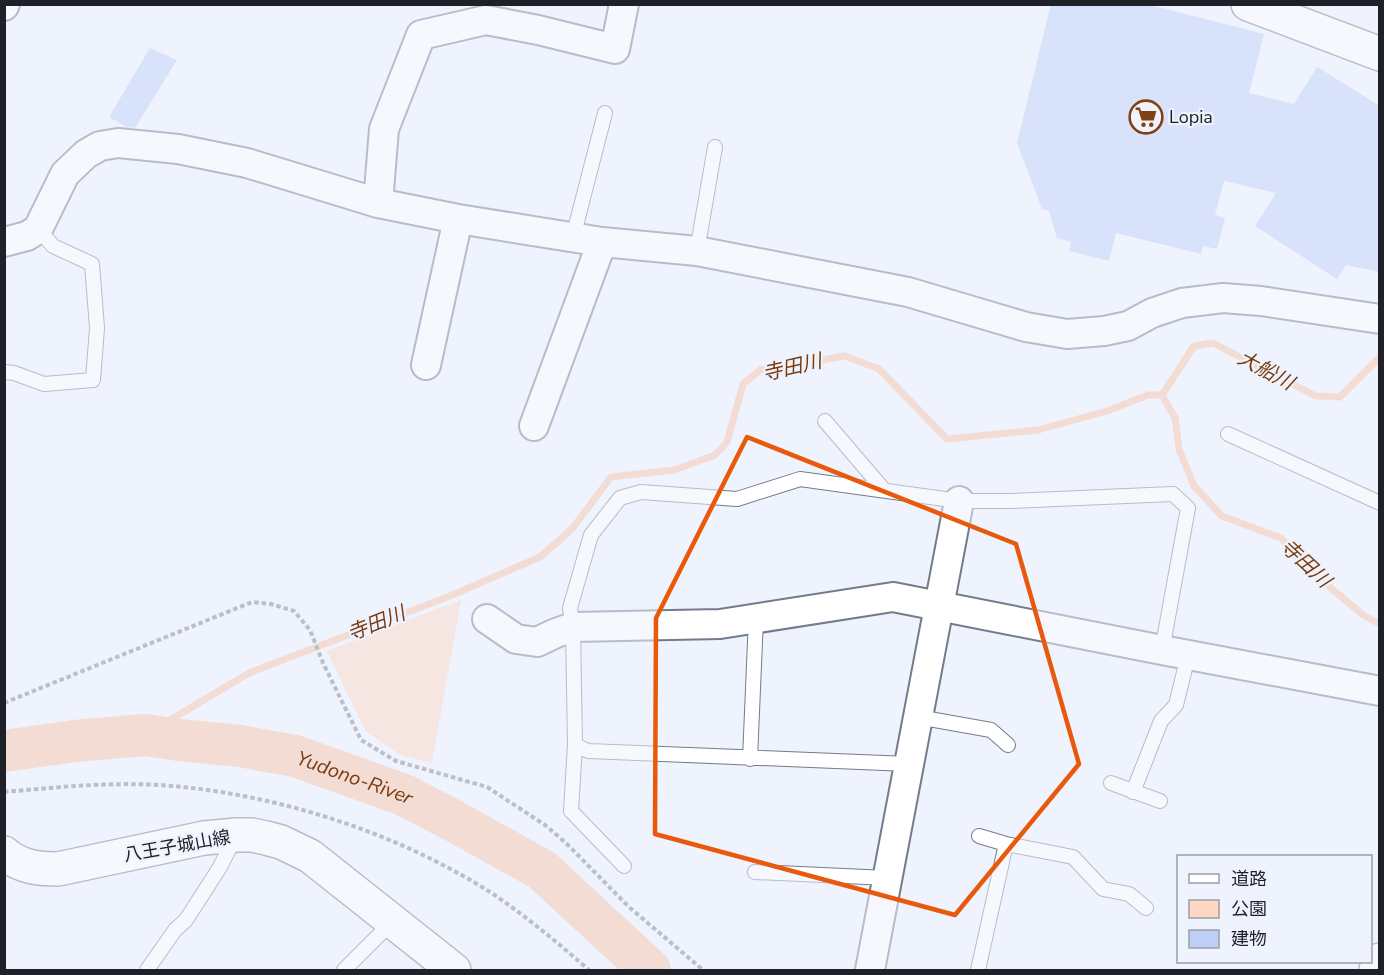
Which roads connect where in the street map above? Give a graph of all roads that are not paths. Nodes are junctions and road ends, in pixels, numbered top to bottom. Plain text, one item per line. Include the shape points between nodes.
1 (624, 4) edge
2 (1248, 4) edge
3 (1380, 54) edge
4 (605, 113) dead end
5 (716, 147) dead end
6 (378, 203) junction
7 (458, 219) junction
8 (38, 229) junction
9 (573, 237) junction
10 (4, 242) edge
11 (602, 242) junction
12 (698, 251) junction
13 (1380, 319) edge
14 (426, 365) dead end
15 (4, 372) edge
16 (825, 421) dead end
17 (534, 426) dead end
18 (1228, 434) dead end
19 (884, 490) junction
20 (959, 501) junction
21 (1380, 503) edge
22 (939, 606) junction
23 (756, 618) junction
24 (487, 619) dead end
25 (573, 627) junction
26 (1175, 653) junction
27 (1380, 691) edge
28 (918, 717) junction
29 (575, 745) junction
30 (1008, 745) dead end
31 (750, 759) junction
32 (909, 764) junction
33 (1111, 783) dead end
34 (1134, 792) junction
35 (1160, 801) dead end
36 (236, 835) junction
37 (978, 837) dead end
38 (1006, 844) junction
39 (4, 853) edge
40 (624, 866) dead end
41 (754, 872) dead end
42 (888, 878) junction
43 (1146, 908) dead end
44 (392, 922) junction
45 (1380, 960) edge
46 (147, 970) edge
47 (344, 970) edge
48 (454, 970) edge
49 (870, 970) edge
50 (978, 970) edge
51 (1376, 970) edge

1 - 6 street via 615,49 486,20 421,35 384,129
2 - 3 main road
4 - 9 lane
5 - 12 lane
6 - 7 street
6 - 8 street via 247,163 178,149 118,143 100,146 86,154 65,174
7 - 9 street
7 - 14 street
8 - 10 street
8 - 15 lane via 53,246 93,264 97,328 93,380 44,384
9 - 11 street
11 - 12 street
11 - 17 street
12 - 13 street via 908,292 1026,327 1067,334 1128,326 1182,303 1223,298
16 - 19 lane
18 - 21 lane
19 - 20 lane
19 - 25 lane via 800,479 737,499 641,492 620,498 591,535 570,608
20 - 22 street
20 - 26 lane via 1173,494 1188,508
22 - 23 street via 893,597
22 - 26 street
22 - 28 street
23 - 25 street via 720,624
23 - 31 lane
24 - 25 street via 516,639 537,642
25 - 29 lane
26 - 27 street
26 - 34 lane via 1176,705 1161,721
28 - 30 lane via 991,730
28 - 32 street
29 - 31 lane via 588,751
29 - 40 lane via 571,811
31 - 32 lane
32 - 42 street
33 - 34 lane
34 - 35 lane
36 - 39 main road, 八王子城山線 via 204,838 58,869 25,866
36 - 44 main road, 八王子城山線 via 281,842 310,856
36 - 46 lane via 186,920
37 - 38 lane
38 - 43 lane via 1073,857 1103,889 1129,894
38 - 50 lane
41 - 42 lane
42 - 49 street
44 - 47 lane
44 - 48 main road, 八王子城山線
45 - 51 main road

